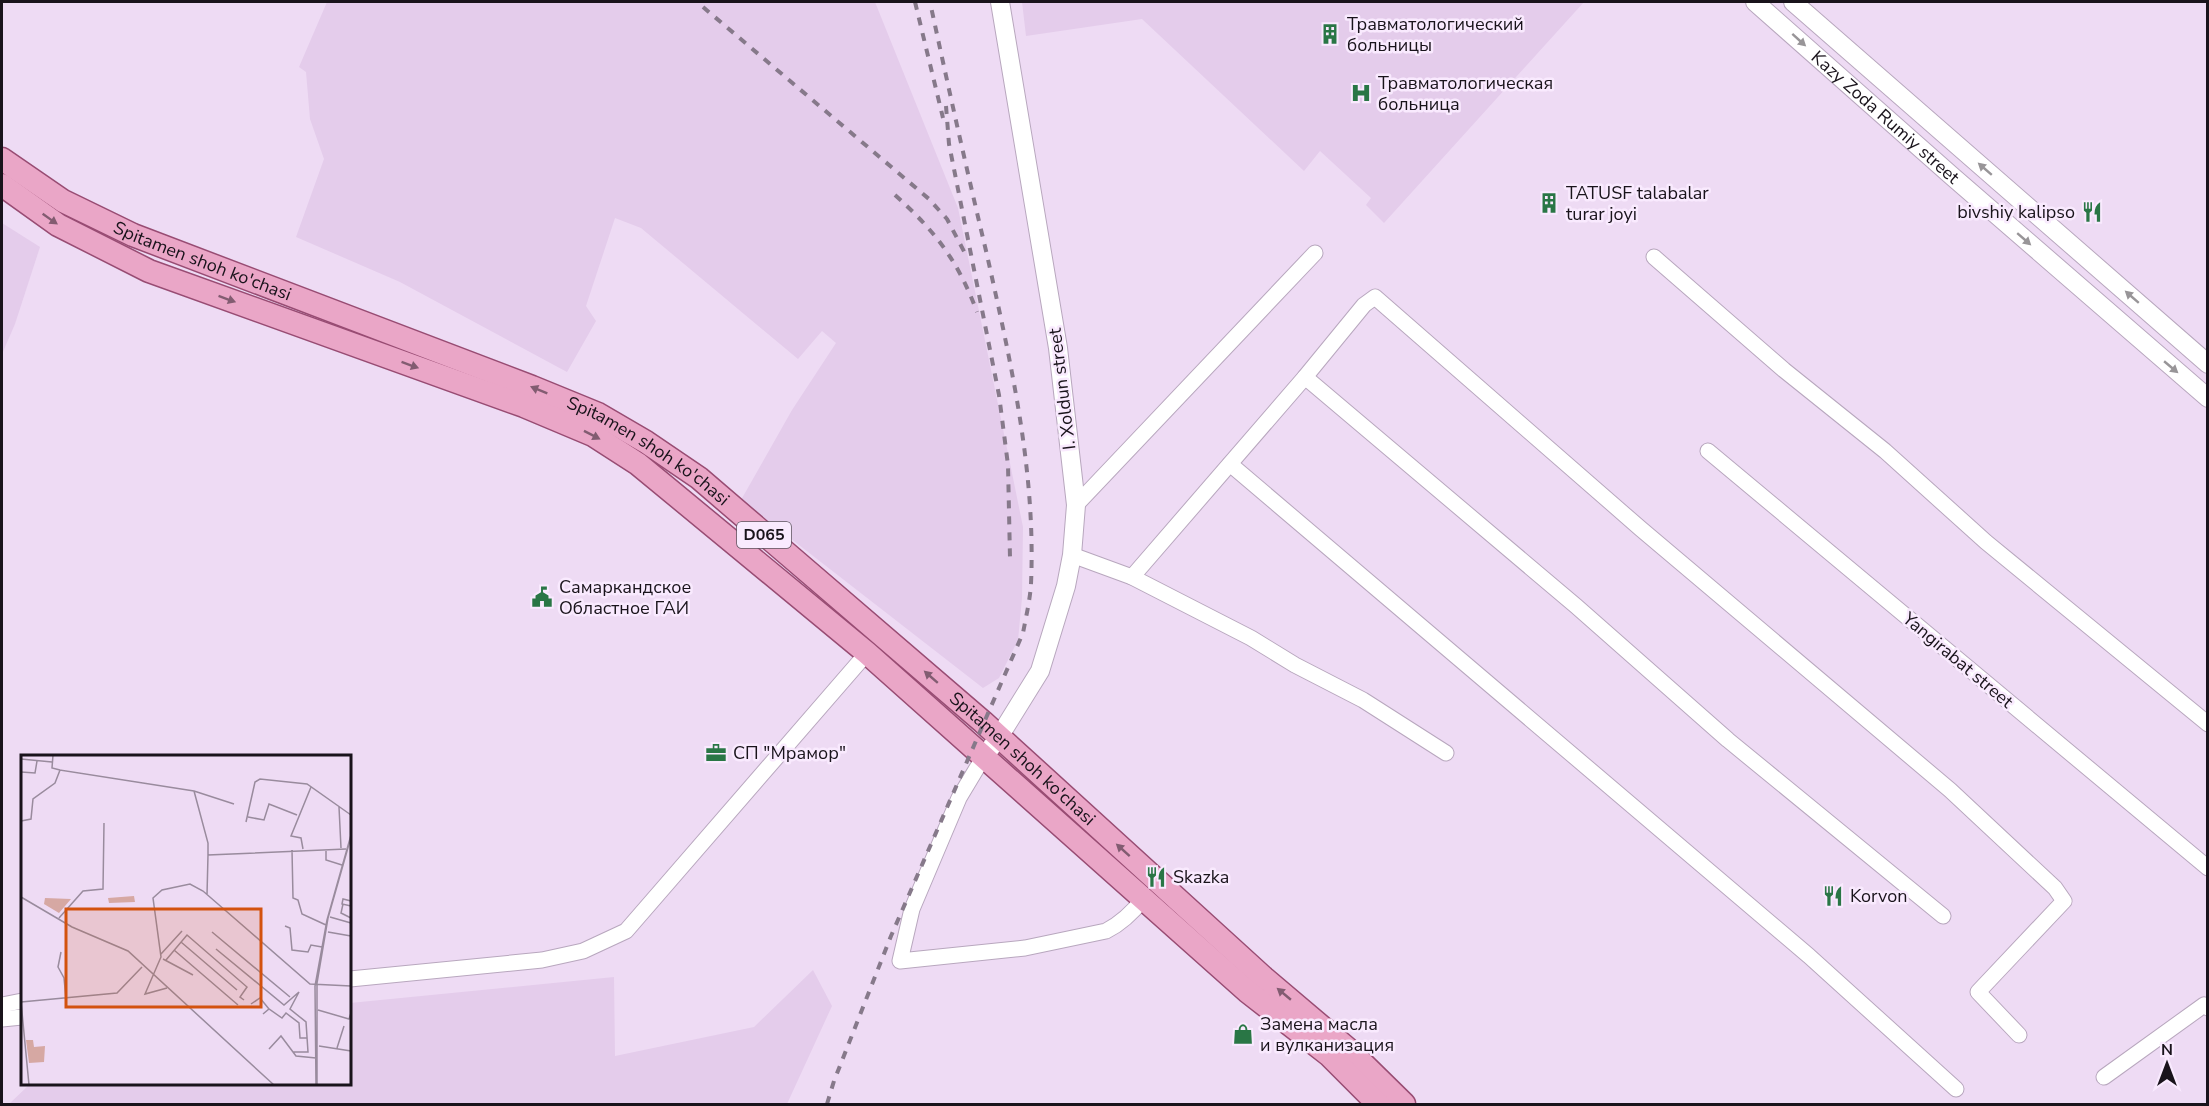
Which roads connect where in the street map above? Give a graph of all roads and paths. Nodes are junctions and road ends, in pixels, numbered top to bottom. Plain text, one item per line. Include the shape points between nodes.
1 (1000, 2) edge
2 (1755, 2) edge
3 (1793, 2) edge
4 (2, 159) edge
5 (2, 185) edge
6 (1315, 253) dead end
7 (1654, 257) dead end
8 (2208, 364) edge
9 (1305, 377) junction
10 (2208, 398) edge
11 (1708, 451) dead end
12 (1230, 464) junction
13 (1076, 505) junction
14 (1072, 555) junction
15 (1132, 577) junction
16 (867, 653) junction
17 (2208, 724) edge
18 (999, 737) junction
19 (1446, 753) dead end
20 (983, 758) junction
21 (2208, 868) edge
22 (1144, 898) junction
23 (1943, 915) dead end
24 (351, 971) edge
25 (386, 975) junction
26 (351, 979) edge
27 (21, 1001) edge
28 (2, 1005) edge
29 (2208, 1008) edge
30 (21, 1017) edge
31 (2, 1019) edge
32 (2019, 1035) dead end
33 (2104, 1077) dead end
34 (1956, 1089) dead end
35 (1378, 1104) edge
36 (1404, 1104) edge

1 - 13 street, I. Xoldun street via 1058,348
2 -> 10 street, Kazy Zoda Rumiy street
8 -> 3 street, Kazy Zoda Rumiy street
18 -> 4 main road, Spitamen shoh ko'chasi / D065 via 699,478 598,414 133,236 63,201
5 -> 16 main road, Spitamen shoh ko'chasi / D065 via 58,225 149,271 513,402 593,435 638,464
6 - 13 street
7 - 17 street via 1885,451 1986,542
9 - 12 street
9 - 23 street via 1728,740
9 - 32 street via 1364,305 1375,297 1950,790 2055,888 2064,901 1978,992
11 - 21 street, Yangirabat street
12 - 15 street
12 - 34 street via 1809,956
13 - 14 street, I. Xoldun street
14 - 15 street
14 - 18 street, I. Xoldun street via 1040,671
15 - 19 street via 1363,700
16 - 20 main road, Spitamen shoh ko'chasi / D065
16 - 25 street via 626,931 583,951 542,960
18 - 20 street, I. Xoldun street
36 -> 18 main road, Spitamen shoh ko'chasi / D065 via 1349,1050
20 - 22 main road, Spitamen shoh ko'chasi / D065
20 - 22 street via 959,798 912,909 900,961 1025,948 1106,931 1132,913
22 - 35 main road, Spitamen shoh ko'chasi / D065 via 1248,992 1329,1055
24 - 25 street
25 - 26 street
27 - 28 street
29 - 33 street via 2204,1005
30 - 31 street

